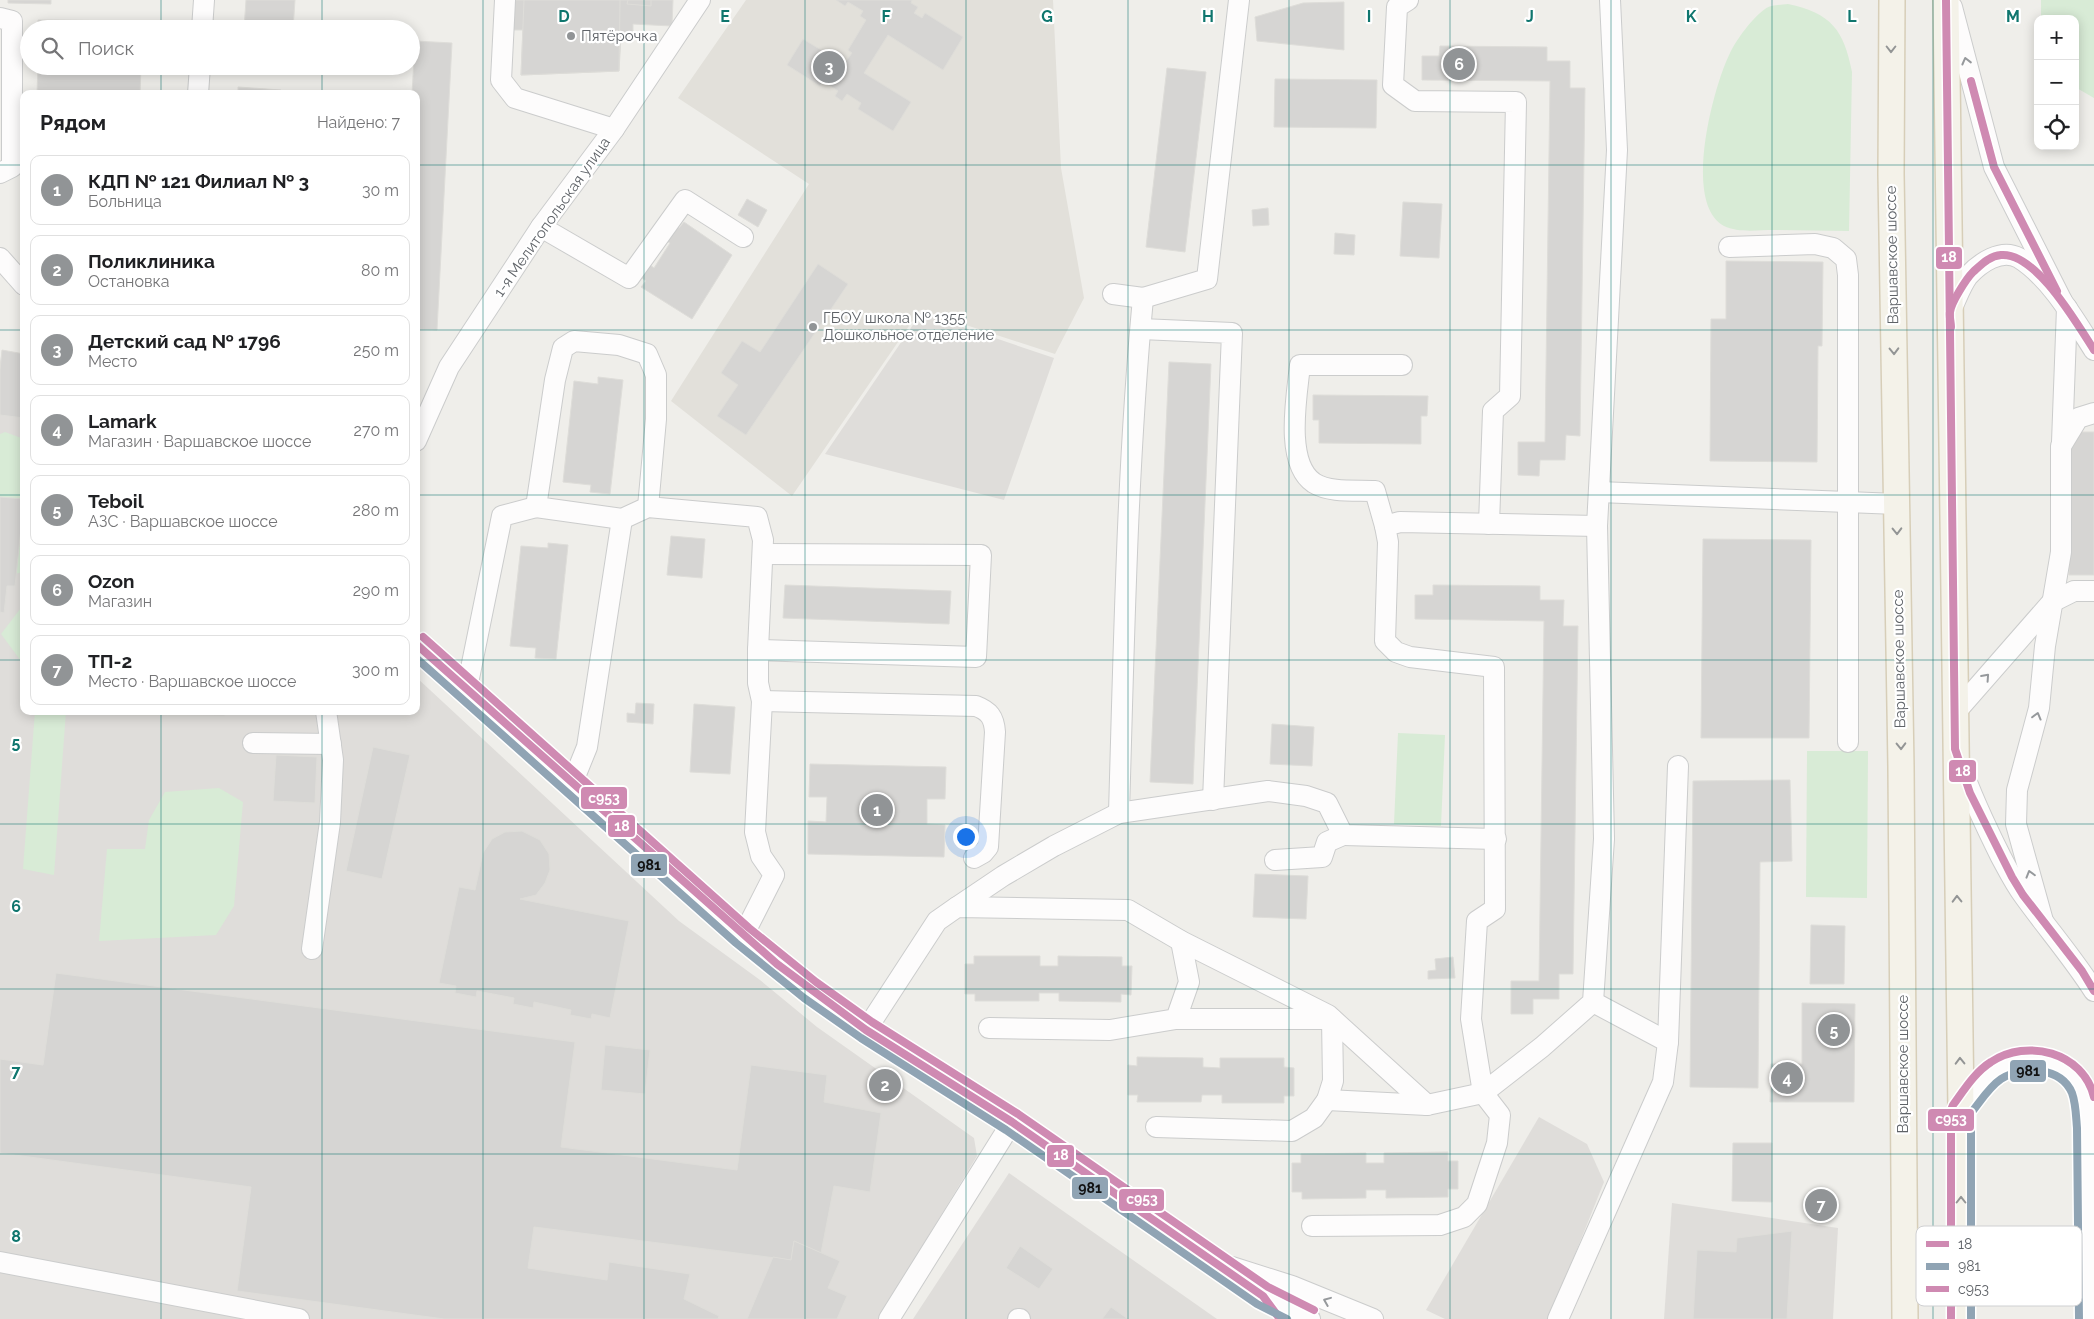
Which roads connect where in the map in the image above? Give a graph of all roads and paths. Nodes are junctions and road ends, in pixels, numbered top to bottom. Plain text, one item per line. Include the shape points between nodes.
1 (204, 0) edge
2 (505, 0) edge
3 (700, 0) edge
4 (1239, 0) edge
5 (1408, 0) edge
6 (1610, 0) edge
7 (1892, 0) edge
8 (1946, 0) edge
9 (1950, 0) edge
10 (0, 18) edge
11 (203, 20) edge
12 (199, 75) edge
13 (198, 90) edge
14 (614, 129) junction
15 (0, 174) edge
16 (541, 227) junction
17 (743, 237) dead end
18 (1729, 247) dead end
19 (0, 258) edge
20 (20, 280) edge
21 (1113, 294) dead end
22 (1143, 298) junction
23 (2064, 304) junction
24 (1950, 311) junction
25 (1140, 329) junction
26 (2094, 350) edge
27 (1402, 365) dead end
28 (2094, 413) edge
29 (420, 432) edge
30 (2061, 446) junction
31 (1599, 492) junction
32 (1848, 502) junction
33 (1897, 504) junction
34 (536, 507) junction
35 (648, 507) junction
36 (622, 519) junction
37 (1489, 524) junction
38 (1385, 526) junction
39 (1597, 526) junction
40 (764, 554) junction
41 (2094, 591) edge
42 (2052, 602) junction
43 (420, 647) edge
44 (758, 650) junction
45 (467, 688) junction
46 (762, 701) junction
47 (1954, 714) junction
48 (327, 715) edge
49 (1848, 742) dead end
50 (252, 743) dead end
51 (331, 744) junction
52 (1955, 750) junction
53 (1678, 766) dead end
54 (572, 784) junction
55 (1213, 800) junction
56 (1119, 813) junction
57 (1343, 835) junction
58 (1496, 839) junction
59 (974, 858) dead end
60 (1275, 860) dead end
61 (958, 907) junction
62 (2043, 921) junction
63 (744, 936) junction
64 (1181, 941) junction
65 (312, 949) dead end
66 (2094, 991) edge
67 (1593, 1002) junction
68 (1332, 1018) junction
69 (1176, 1019) junction
70 (989, 1028) dead end
71 (866, 1030) junction
72 (1668, 1042) junction
73 (1483, 1093) junction
74 (1327, 1100) junction
75 (1427, 1105) junction
76 (1961, 1110) junction
77 (1012, 1122) junction
78 (1156, 1127) dead end
79 (1312, 1226) dead end
80 (1961, 1226) edge
81 (1212, 1261) junction
82 (0, 1262) edge
83 (1263, 1296) junction
84 (1961, 1306) edge
85 (1278, 1318) edge
86 (299, 1319) edge
87 (889, 1319) edge
88 (1310, 1319) edge
89 (1373, 1319) edge
90 (1558, 1319) edge
91 (1905, 1319) edge
92 (1961, 1319) edge
93 (2089, 1319) edge

1 - 11 street
2 - 14 street via 501,80 515,98
3 - 14 street, 1-я Мелитопольская улица
4 - 22 street via 1207,279
5 - 37 street via 1397,7 1392,85 1415,101 1516,102 1510,396 1493,411
6 - 31 street via 1617,150
7 -> 33 main road, Варшавское шоссе via 1891,174
8 - 24 main road
23 -> 9 street via 1994,167
10 - 15 street via 12,21 12,167
12 - 13 street
14 - 16 street, 1-я Мелитопольская улица
16 - 17 street via 629,278 685,200
16 - 29 street, 1-я Мелитопольская улица via 449,367
18 - 32 street via 1815,244 1833,248 1846,259
19 - 20 street
21 - 22 street
22 - 25 street
23 - 24 street via 2018,257 2000,255 1986,260 1968,277
23 - 26 street
23 - 30 street
24 - 47 main road
25 - 55 street via 1232,333
25 - 56 street via 1124,638
27 - 38 street via 1300,365 1295,442 1301,467 1313,482 1330,489 1375,491
28 - 30 street via 2078,418
30 - 42 street via 2061,552
31 - 32 street
31 - 39 street
32 - 33 street
32 - 49 street
33 -> 91 main road, Варшавское шоссе
34 - 35 street via 557,372 563,348 574,341 619,345 647,354 656,376 656,419
34 - 36 street
34 - 45 street via 502,516
35 - 36 street
35 - 40 street via 756,517 764,540
36 - 54 street via 587,747
37 - 38 street via 1400,522
37 - 39 street
38 - 58 street via 1388,542 1385,641 1396,652 1410,657 1494,667
39 - 67 street via 1604,838
40 - 44 street
40 - 44 street via 980,554 976,656
41 - 42 street via 2074,591
47 -> 42 street
62 -> 42 street via 2016,824 2017,790 2039,708
43 - 45 street
44 - 46 street via 758,683
45 - 54 street
46 - 59 street via 976,706 985,709 991,715 995,732 988,847
46 - 63 street via 755,832 761,856 774,875
47 - 52 main road
48 - 51 street
50 - 51 street
51 - 65 street via 330,822
52 - 62 street via 1985,826 2023,895
76 -> 52 main road
53 - 72 street
54 - 63 street
55 - 56 street
55 - 57 street via 1268,791 1306,796 1327,804
56 - 61 street via 1037,856
57 - 58 street
57 - 60 street via 1327,842 1322,857
58 - 73 street via 1495,909 1478,921 1472,1019
61 - 64 street via 1128,910
61 - 71 street via 937,921
62 - 66 street
63 - 71 street
64 - 68 street
64 - 69 street via 1189,982
67 - 72 street
67 - 73 street via 1542,1048
68 - 69 street
68 - 74 street via 1333,1081
68 - 75 street
69 - 70 street via 1110,1030
71 - 77 street
72 - 90 street via 1663,1082
73 - 75 street
73 - 79 street via 1500,1115 1497,1143 1477,1204 1464,1217 1440,1225
74 - 75 street
74 - 78 street via 1314,1118 1292,1132
80 -> 76 main road
76 - 93 street via 1996,1070 2027,1060 2049,1062 2072,1076 2080,1086 2086,1110
77 - 81 street
77 - 87 street
81 - 83 street
89 -> 81 street via 1292,1286
82 - 86 street
83 - 85 street
83 - 88 street
92 -> 84 main road

